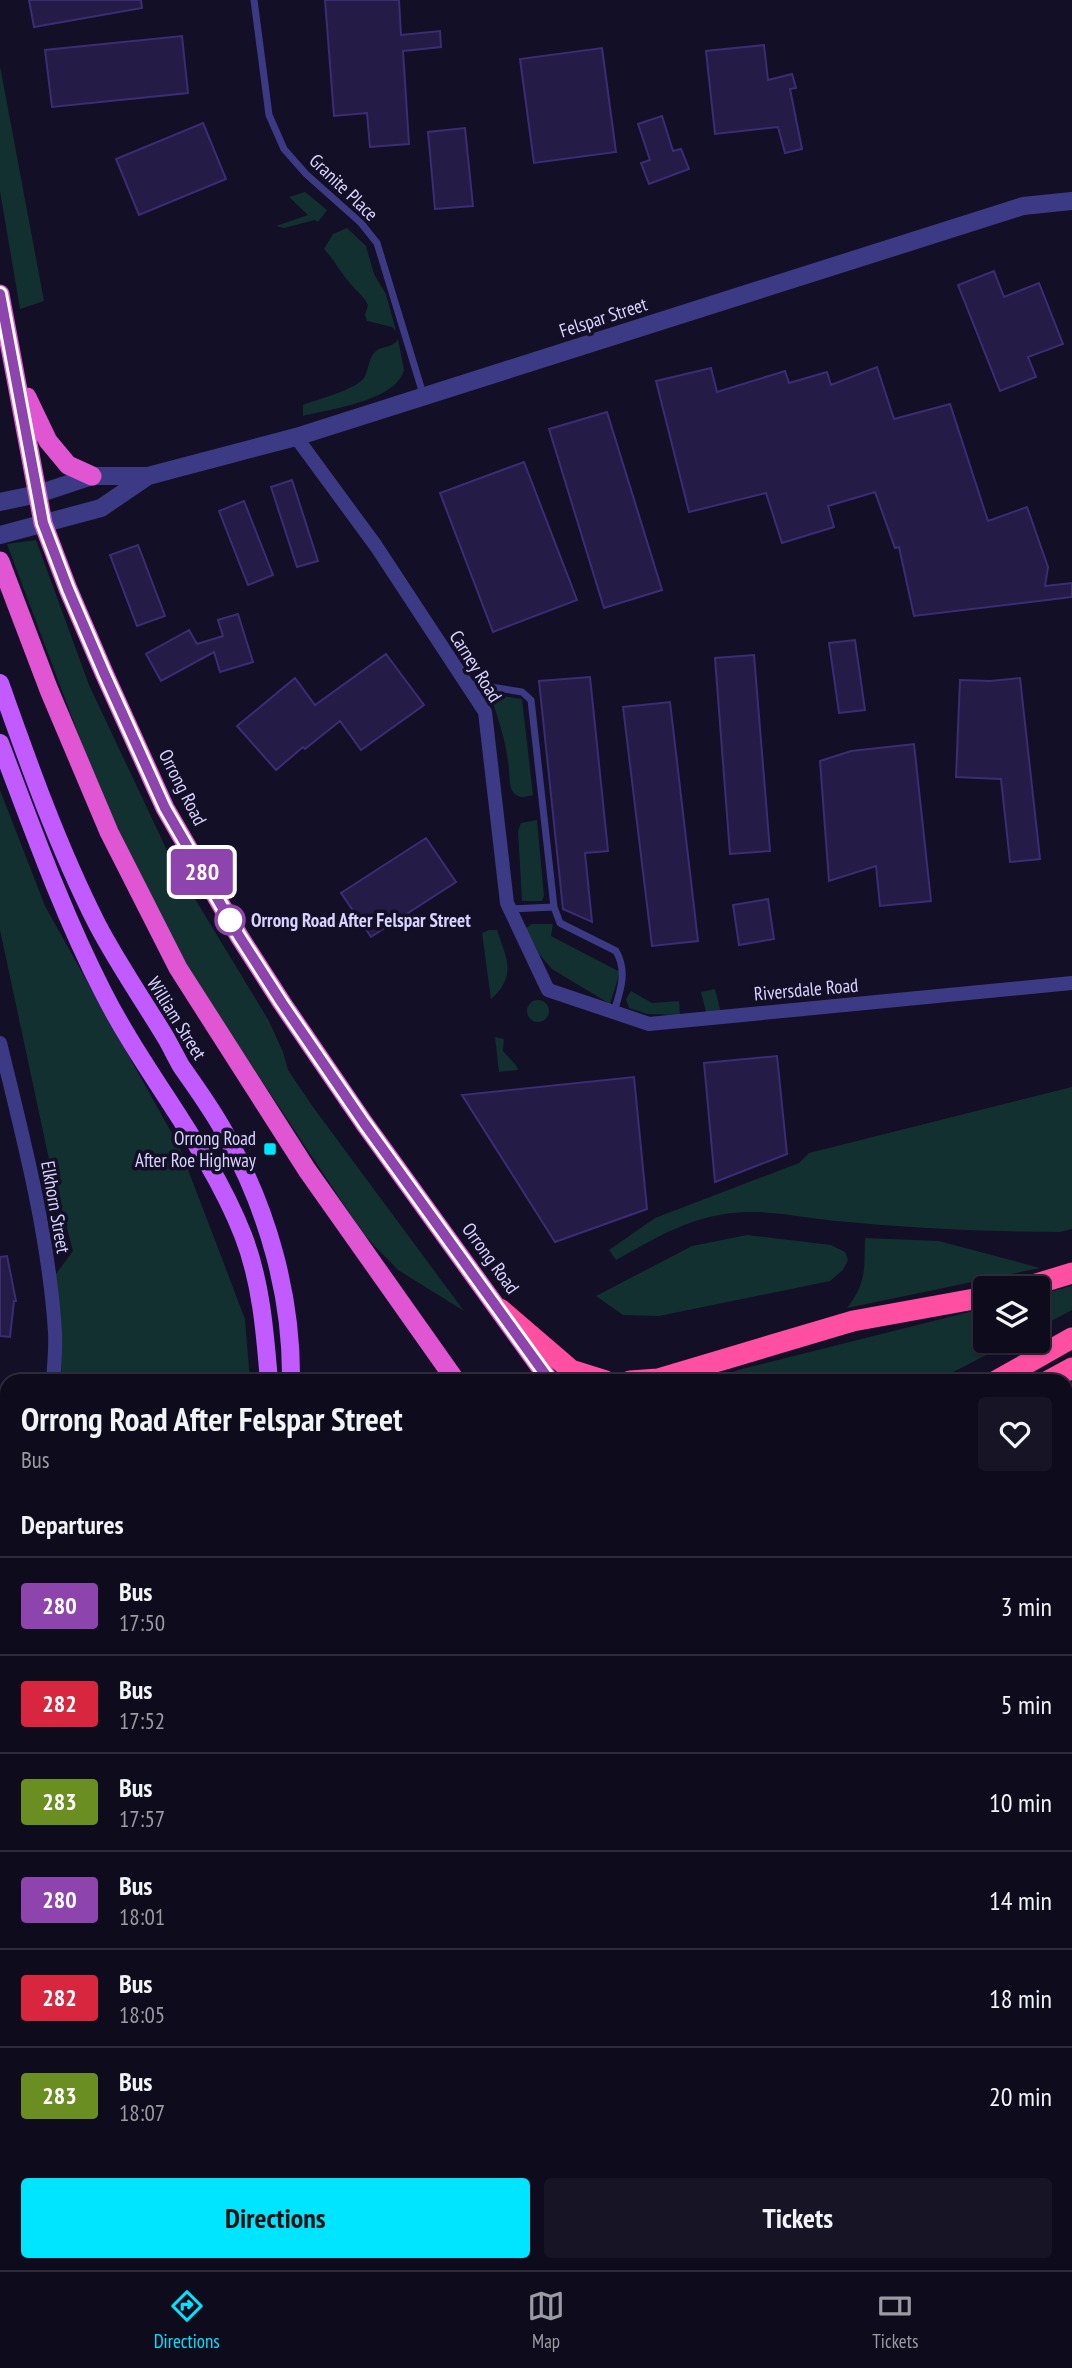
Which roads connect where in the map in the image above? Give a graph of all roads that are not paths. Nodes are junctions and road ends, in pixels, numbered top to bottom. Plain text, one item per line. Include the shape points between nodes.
1 (254, 0) edge
2 (1072, 201) edge
3 (0, 294) edge
4 (12, 361) junction
5 (424, 396) junction
6 (296, 437) junction
7 (93, 476) junction
8 (148, 476) junction
9 (38, 494) junction
10 (0, 502) edge
11 (43, 523) junction
12 (0, 535) edge
13 (0, 561) edge
14 (0, 683) edge
15 (465, 683) junction
16 (0, 743) edge
17 (554, 907) junction
18 (510, 909) junction
19 (1072, 983) edge
20 (548, 990) joint
21 (614, 1012) junction
22 (0, 1043) edge
23 (1072, 1273) edge
24 (1050, 1280) edge
25 (973, 1299) edge
26 (500, 1309) junction
27 (1072, 1338) edge
28 (53, 1374) edge
29 (268, 1374) edge
30 (290, 1374) edge
31 (451, 1374) edge
32 (545, 1374) edge
33 (583, 1374) edge
34 (677, 1374) edge
35 (1008, 1374) edge

1 - 5 lane, Granite Place via 269,115 284,149 377,243
2 - 5 street, Felspar Street via 1023,206
3 - 4 highway, Orrong Road
4 - 7 highway via 48,442 68,465
4 - 9 highway, Orrong Road
5 - 6 street, Felspar Street
6 - 8 street, Felspar Street
6 - 15 street, Carney Road via 376,546
7 - 8 street, Felspar Street
7 - 9 street, Felspar Street
8 - 11 street, Felspar Street via 101,508
9 - 10 street, Felspar Street
9 - 11 highway, Orrong Road
11 - 12 street, Felspar Street
11 - 26 highway, Orrong Road via 165,808 239,936 364,1123
13 - 31 highway via 109,832 178,968 307,1170
14 - 30 main road, William Street via 43,802 97,923 227,1136 248,1179 276,1256
15 - 17 lane via 522,691 531,700
15 - 18 street, Carney Road via 485,712
16 - 29 main road via 74,934 104,995 225,1195 244,1237 261,1300
17 - 18 lane
17 - 21 lane via 560,923 619,956 624,979
18 - 20 street, Carney Road
19 - 21 street, Riversdale Road via 649,1024
20 - 21 street, Riversdale Road
22 - 28 street, Elkhorn Street via 28,1153 50,1282
23 - 24 highway
25 - 34 highway via 853,1321
26 - 32 highway, Orrong Road
26 - 33 highway via 570,1370
27 - 35 highway

